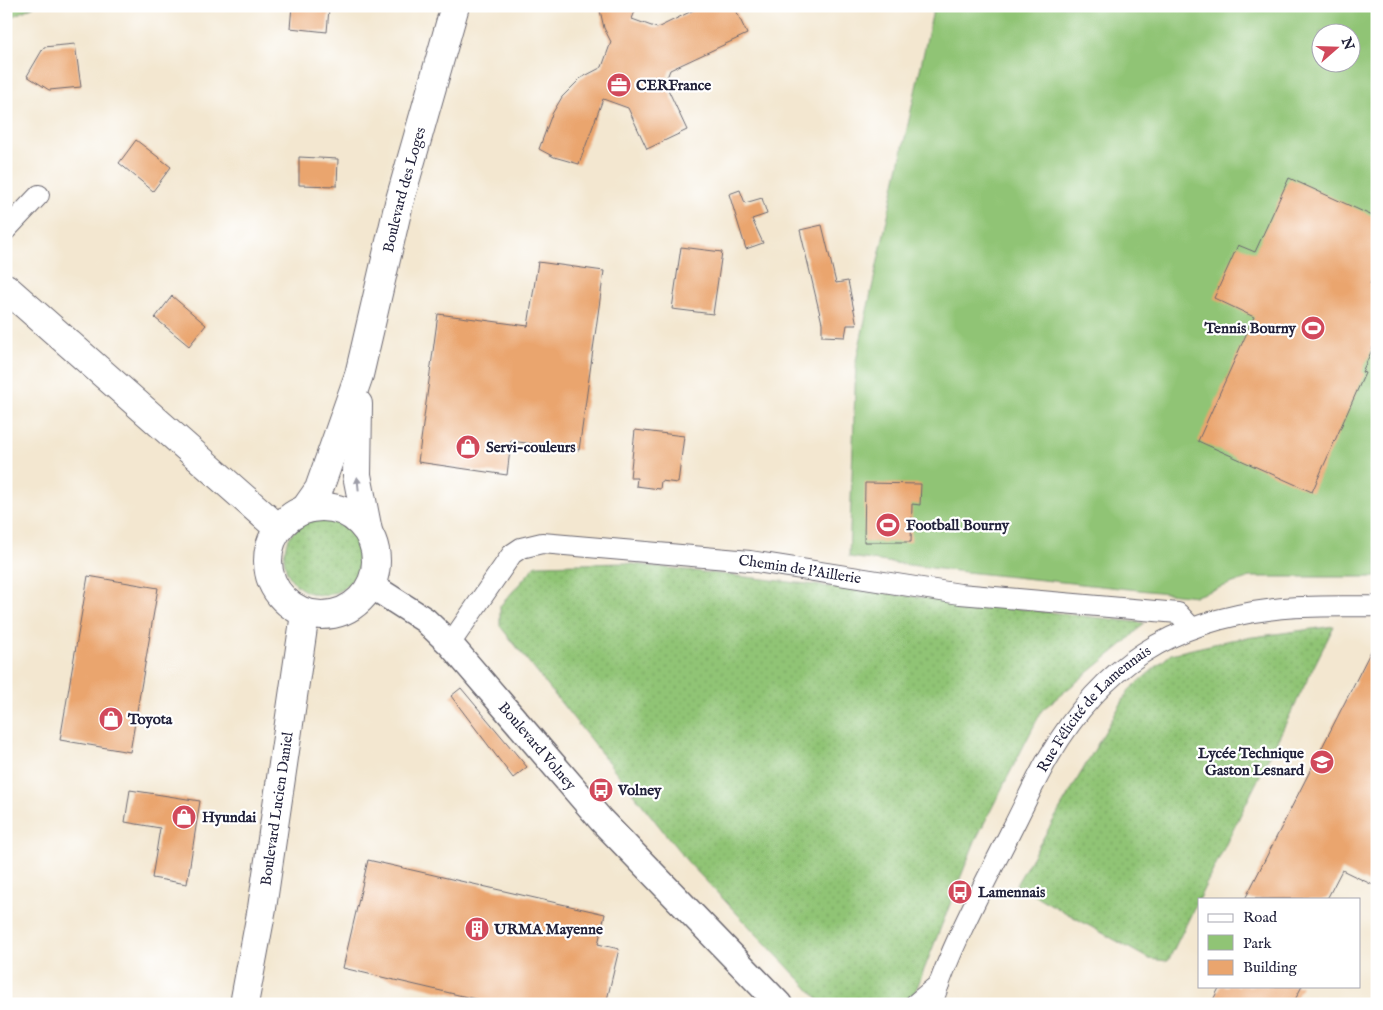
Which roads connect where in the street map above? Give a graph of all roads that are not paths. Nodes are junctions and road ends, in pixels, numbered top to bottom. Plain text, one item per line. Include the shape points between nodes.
1 (454, 6) edge
2 (39, 195) dead end
3 (6, 230) edge
4 (6, 288) edge
5 (359, 375) junction
6 (305, 509) junction
7 (278, 528) junction
8 (368, 531) junction
9 (372, 586) junction
10 (1377, 606) edge
11 (305, 614) junction
12 (1192, 628) junction
13 (450, 644) junction
14 (939, 984) junction
15 (244, 1004) edge
16 (779, 1004) edge
17 (915, 1004) edge
18 (932, 1004) edge

1 - 5 main road, Boulevard des Loges via 399,203
2 - 3 street
4 - 7 main road
5 - 6 main road, Boulevard des Loges via 322,481
8 -> 5 main road, Boulevard des Loges via 357,475
6 - 7 main road
6 - 8 main road via 333,508 347,512
7 - 11 main road via 270,544 270,578 278,594
8 - 9 main road via 377,567
9 - 11 main road via 363,598 343,612 321,616
9 - 13 street, Boulevard Volney via 425,620
10 - 12 street, Rue Félicité de Lamennais via 1276,608 1226,617
11 - 15 main road, Boulevard Lucien Daniel via 262,908
12 - 13 street, Chemin de l'Aillerie via 1178,613 960,594 750,561 542,544 521,548 512,554
12 - 14 street, Rue Félicité de Lamennais via 1138,655 1112,675 1080,711 1050,755 984,885
13 - 16 street, Boulevard Volney via 601,820
14 - 17 street, Rue Félicité de Lamennais
14 - 18 street, Rue Félicité de Lamennais

